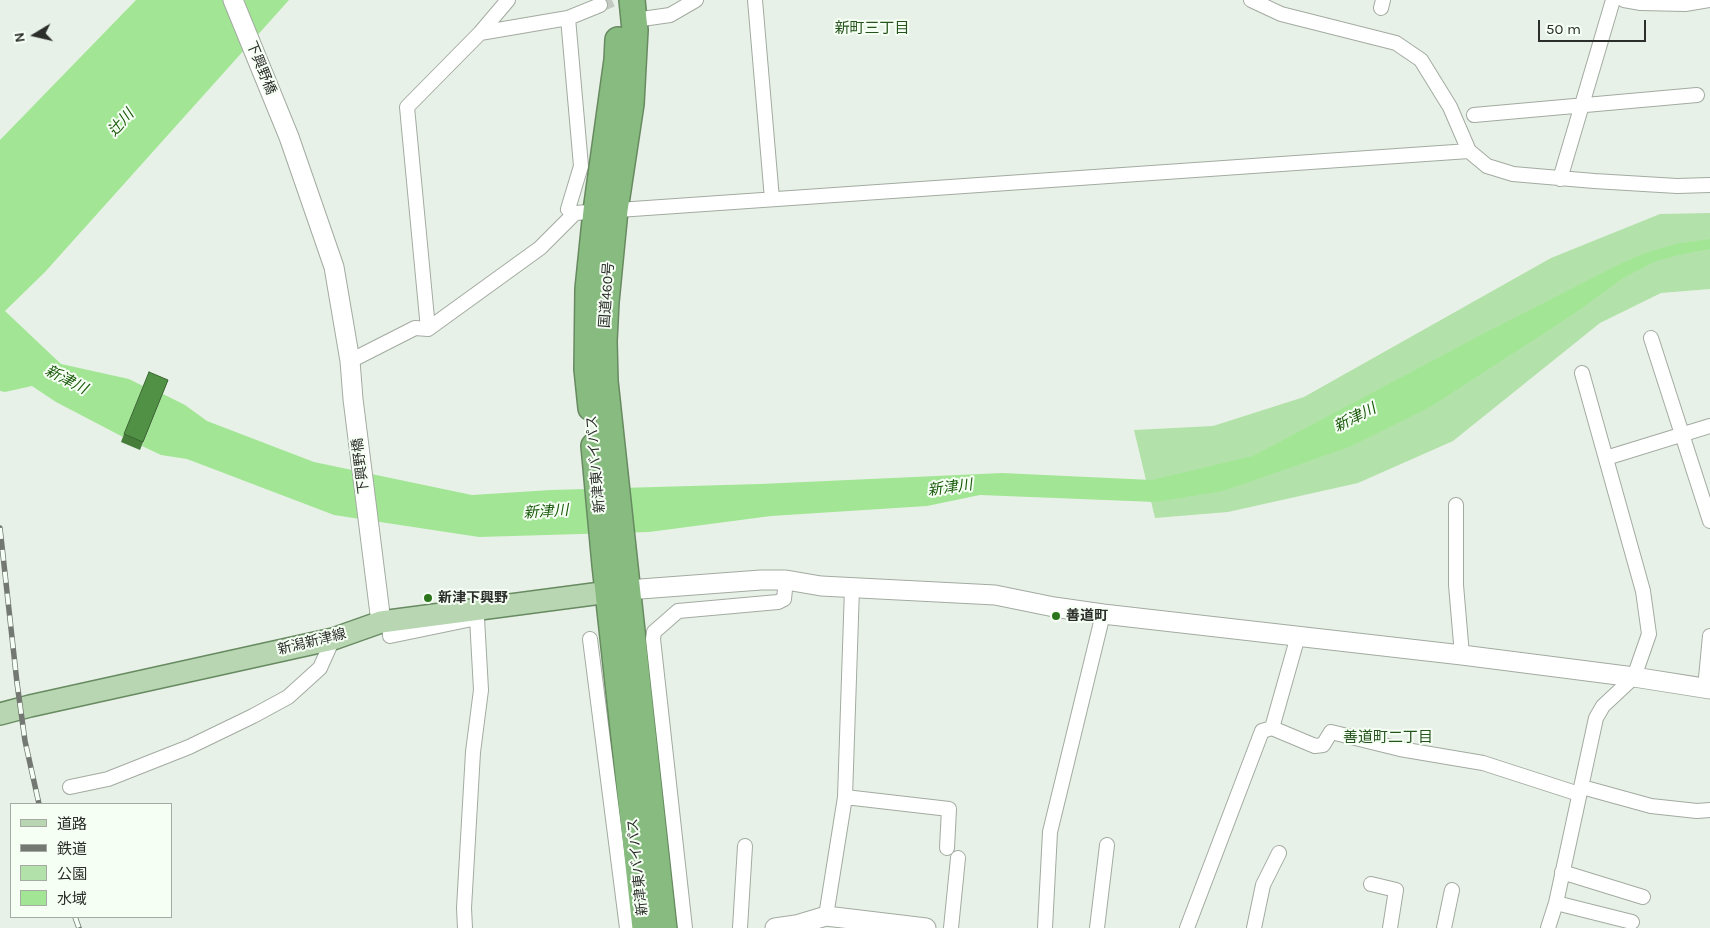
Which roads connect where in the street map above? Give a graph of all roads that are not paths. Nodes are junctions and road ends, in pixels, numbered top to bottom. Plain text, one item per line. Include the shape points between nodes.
1 (233, 0) edge
2 (508, 0) edge
3 (696, 0) edge
4 (755, 0) edge
5 (1251, 0) edge
6 (1613, 0) edge
7 (1624, 0) edge
8 (1710, 0) edge
9 (609, 3) edge
10 (633, 10) edge
11 (568, 18) junction
12 (480, 33) junction
13 (1697, 95) dead end
14 (1582, 105) junction
15 (1474, 115) dead end
16 (1469, 151) junction
17 (1560, 179) junction
18 (1710, 185) edge
19 (772, 199) junction
20 (595, 211) junction
21 (428, 329) junction
22 (1651, 338) dead end
23 (350, 360) junction
24 (1582, 373) dead end
25 (1710, 426) edge
26 (1681, 435) junction
27 (1606, 458) junction
28 (1456, 505) dead end
29 (1710, 518) edge
30 (786, 580) junction
31 (852, 588) junction
32 (617, 591) junction
33 (1103, 614) junction
34 (385, 621) junction
35 (1298, 636) junction
36 (1710, 636) edge
37 (333, 639) junction
38 (612, 640) junction
39 (1462, 655) junction
40 (1634, 677) junction
41 (1707, 689) edge
42 (0, 714) edge
43 (1272, 728) junction
44 (70, 787) dead end
45 (1581, 791) junction
46 (844, 797) junction
47 (1710, 810) edge
48 (1108, 845) dead end
49 (745, 846) dead end
50 (947, 848) dead end
51 (1279, 853) dead end
52 (958, 858) dead end
53 (1562, 872) junction
54 (1371, 884) dead end
55 (1452, 890) dead end
56 (1643, 896) dead end
57 (1556, 903) junction
58 (826, 916) junction
59 (1632, 922) dead end
60 (874, 925) edge
61 (797, 926) edge
62 (465, 928) edge
63 (627, 928) edge
64 (645, 928) edge
65 (664, 928) edge
66 (685, 928) edge
67 (740, 928) edge
68 (775, 928) edge
69 (924, 928) edge
70 (951, 928) edge
71 (1046, 928) edge
72 (1097, 928) edge
73 (1187, 928) edge
74 (1254, 928) edge
75 (1390, 928) edge
76 (1444, 928) edge
77 (1548, 928) edge

1 - 23 street, 下興野橋 via 289,137 334,267
2 - 12 street
3 - 10 street via 670,15
4 - 19 street
5 - 16 street via 1281,14 1396,43 1421,60 1450,107
6 - 14 street
7 - 8 street via 1685,4
9 - 11 street
9 - 20 highway via 617,60
10 - 20 highway, 国道460号 via 631,104
11 - 12 street
11 - 20 street via 581,166 568,209
12 - 21 street via 407,106
13 - 14 street
14 - 15 street
14 - 17 street
16 - 17 street via 1487,166 1513,174
16 - 19 street
17 - 18 street
19 - 20 street
20 - 21 street
20 - 32 highway, 国道460号 via 606,302 604,462
21 - 23 street via 416,328
22 - 26 street
23 - 34 street, 下興野橋 via 370,532
24 - 27 street
25 - 26 street
26 - 27 street
26 - 29 street
27 - 40 street via 1643,591 1649,634
28 - 39 street via 1456,585
30 - 31 street
30 - 32 street
30 - 66 street via 784,599 778,602 678,612 654,632
31 - 33 street via 995,595
31 - 46 street
32 - 34 main road, 新潟新津線
32 - 38 highway, 新津東バイパス
33 - 35 street
33 - 71 street via 1050,832
34 - 37 main road, 新潟新津線
34 - 62 street via 390,636 477,618 481,690 473,752
35 - 39 street
35 - 43 street
36 - 41 street
37 - 42 main road, 新潟新津線
37 - 44 street via 320,668 288,697 189,747 108,779
38 - 63 street
38 - 64 highway, 新津東バイパス
38 - 65 highway, 新津東バイパス
39 - 40 street
40 - 41 street
40 - 45 street via 1603,706 1596,718
43 - 45 street via 1315,746 1322,745 1331,732 1400,749 1483,763
43 - 73 street via 1262,731
45 - 47 street via 1651,806
45 - 53 street
46 - 50 street via 949,809
46 - 58 street
48 - 72 street
49 - 67 street
51 - 74 street via 1264,885
52 - 70 street
53 - 56 street
53 - 57 street
54 - 75 street via 1396,890
55 - 76 street
57 - 59 street
57 - 77 street
58 - 60 street
58 - 61 street
60 - 69 street
61 - 68 street

